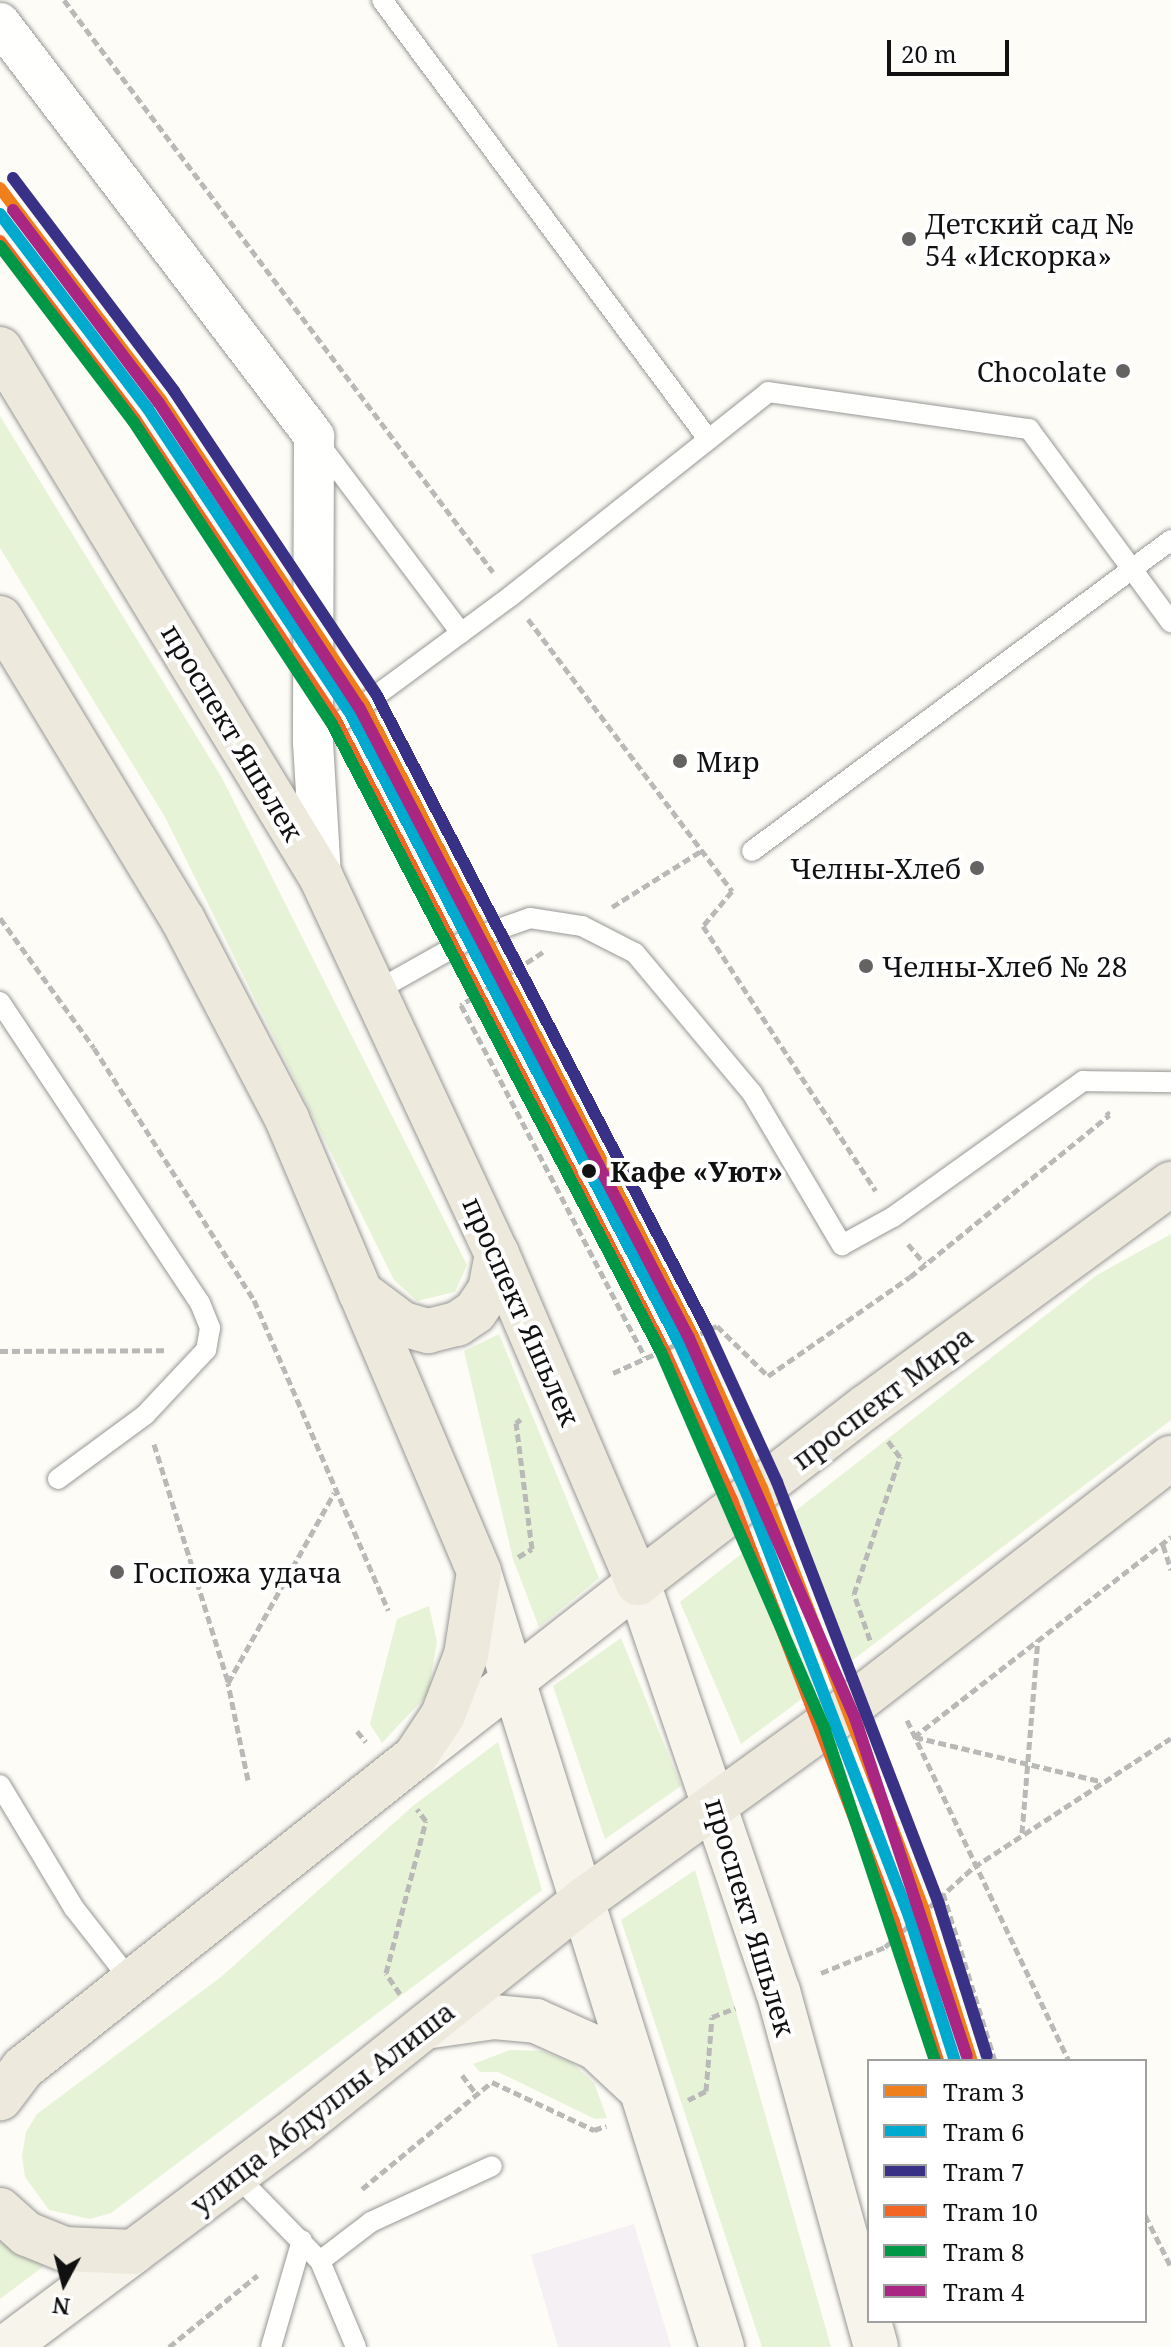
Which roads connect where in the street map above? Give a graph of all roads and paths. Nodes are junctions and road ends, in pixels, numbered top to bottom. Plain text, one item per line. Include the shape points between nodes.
1 (64, 0) edge
2 (382, 0) edge
3 (0, 23) edge
4 (0, 349) edge
5 (314, 436) junction
6 (708, 439) junction
7 (1171, 540) edge
8 (1132, 569) junction
9 (501, 582) dead end
10 (522, 611) dead end
11 (0, 618) edge
12 (1171, 622) edge
13 (461, 633) junction
14 (313, 742) junction
15 (701, 851) junction
16 (752, 851) dead end
17 (321, 877) junction
18 (0, 918) edge
19 (582, 926) junction
20 (376, 991) junction
21 (0, 1002) edge
22 (1083, 1081) junction
23 (1171, 1082) edge
24 (1171, 1184) edge
25 (893, 1217) junction
26 (497, 1254) junction
27 (360, 1292) junction
28 (206, 1350) junction
29 (0, 1351) edge
30 (645, 1357) junction
31 (613, 1373) dead end
32 (530, 1414) dead end
33 (145, 1415) junction
34 (887, 1440) dead end
35 (1171, 1458) edge
36 (58, 1479) dead end
37 (335, 1492) junction
38 (1171, 1537) edge
39 (1163, 1545) dead end
40 (496, 1566) junction
41 (1171, 1570) edge
42 (638, 1583) junction
43 (388, 1610) dead end
44 (1038, 1639) junction
45 (872, 1645) dead end
46 (510, 1682) junction
47 (228, 1683) junction
48 (907, 1720) dead end
49 (914, 1737) junction
50 (1171, 1738) edge
51 (415, 1757) junction
52 (1028, 1762) junction
53 (248, 1780) dead end
54 (1100, 1781) junction
55 (0, 1785) edge
56 (717, 1802) junction
57 (414, 1805) dead end
58 (1022, 1833) junction
59 (974, 1867) junction
60 (943, 1893) junction
61 (585, 1899) junction
62 (821, 1973) dead end
63 (131, 1981) junction
64 (735, 2008) dead end
65 (413, 2011) junction
66 (994, 2059) edge
67 (1068, 2059) edge
68 (462, 2075) dead end
69 (8, 2081) edge
70 (641, 2090) junction
71 (684, 2102) dead end
72 (606, 2126) dead end
73 (492, 2166) dead end
74 (236, 2175) junction
75 (0, 2210) edge
76 (1147, 2219) edge
77 (302, 2240) junction
78 (133, 2252) junction
79 (320, 2261) junction
80 (1171, 2267) edge
81 (867, 2304) edge
82 (871, 2323) edge
83 (879, 2323) edge
84 (6, 2347) edge
85 (271, 2347) edge
86 (356, 2347) edge
87 (722, 2347) edge
88 (876, 2347) edge
89 (900, 2347) edge

1 - 9 path
2 - 6 lane
3 - 5 street
4 - 17 main road, проспект Яшьлек
5 - 13 lane
5 - 14 street
6 - 8 lane via 768,392 1029,429
6 - 13 lane
7 - 8 lane
8 - 12 lane
8 - 16 lane
10 - 15 path
11 - 27 main road via 183,920 287,1119
13 - 14 lane
14 - 17 street
15 - 19 path
15 - 25 path via 732,891 703,926
17 - 20 main road, проспект Яшьлек
18 - 37 path via 94,1048 254,1300
19 - 20 lane via 530,918 465,941
19 - 25 lane via 635,953 752,1093 842,1245
19 - 30 path via 461,1005
20 - 26 main road, проспект Яшьлек
21 - 28 lane via 200,1303 210,1328
22 - 23 lane
22 - 25 lane
22 - 30 path via 1109,1115 910,1277 768,1376 717,1326
24 - 42 main road, проспект Мира via 866,1407
26 - 27 main road via 490,1290 475,1312 457,1324 428,1331 403,1324
26 - 42 main road, проспект Яшьлек
27 - 40 main road
28 - 29 path
28 - 33 lane
30 - 31 path
32 - 40 path via 516,1423 532,1549
33 - 36 lane
33 - 47 path
34 - 45 path via 900,1457 854,1594
35 - 56 main road via 847,1709
37 - 43 path
37 - 47 path
38 - 44 path
39 - 41 path
40 - 46 main road
40 - 51 main road via 443,1715
42 - 46 main road, проспект Мира
42 - 56 main road, проспект Яшьлек
44 - 49 path
44 - 52 path
46 - 51 main road
46 - 61 main road
47 - 53 path
48 - 49 path
49 - 52 path
49 - 59 path
50 - 54 path
51 - 63 main road
52 - 54 path
52 - 58 path
54 - 58 path
55 - 63 lane via 74,1908
56 - 61 main road, улица Абдуллы Алиша
56 - 81 main road, проспект Яшьлек via 778,1991
57 - 65 path via 426,1821 386,1973
58 - 59 path
59 - 60 path
59 - 67 path
60 - 62 path via 885,1947
60 - 66 path
61 - 65 main road, улица Абдуллы Алиша
61 - 70 main road
63 - 69 main road
64 - 71 path via 712,2017 706,2091
65 - 70 main road via 536,2021 596,2048
65 - 74 main road, улица Абдуллы Алиша
68 - 72 path via 475,2092 492,2082 594,2130
70 - 87 main road
73 - 79 lane via 371,2222
74 - 77 lane
74 - 78 main road, улица Абдуллы Алиша
75 - 78 main road via 27,2234 64,2249
76 - 80 path
77 - 79 lane
77 - 85 lane
78 - 84 main road, улица Абдуллы Алиша
79 - 86 lane
82 - 88 main road, проспект Яшьлек
83 - 89 street

